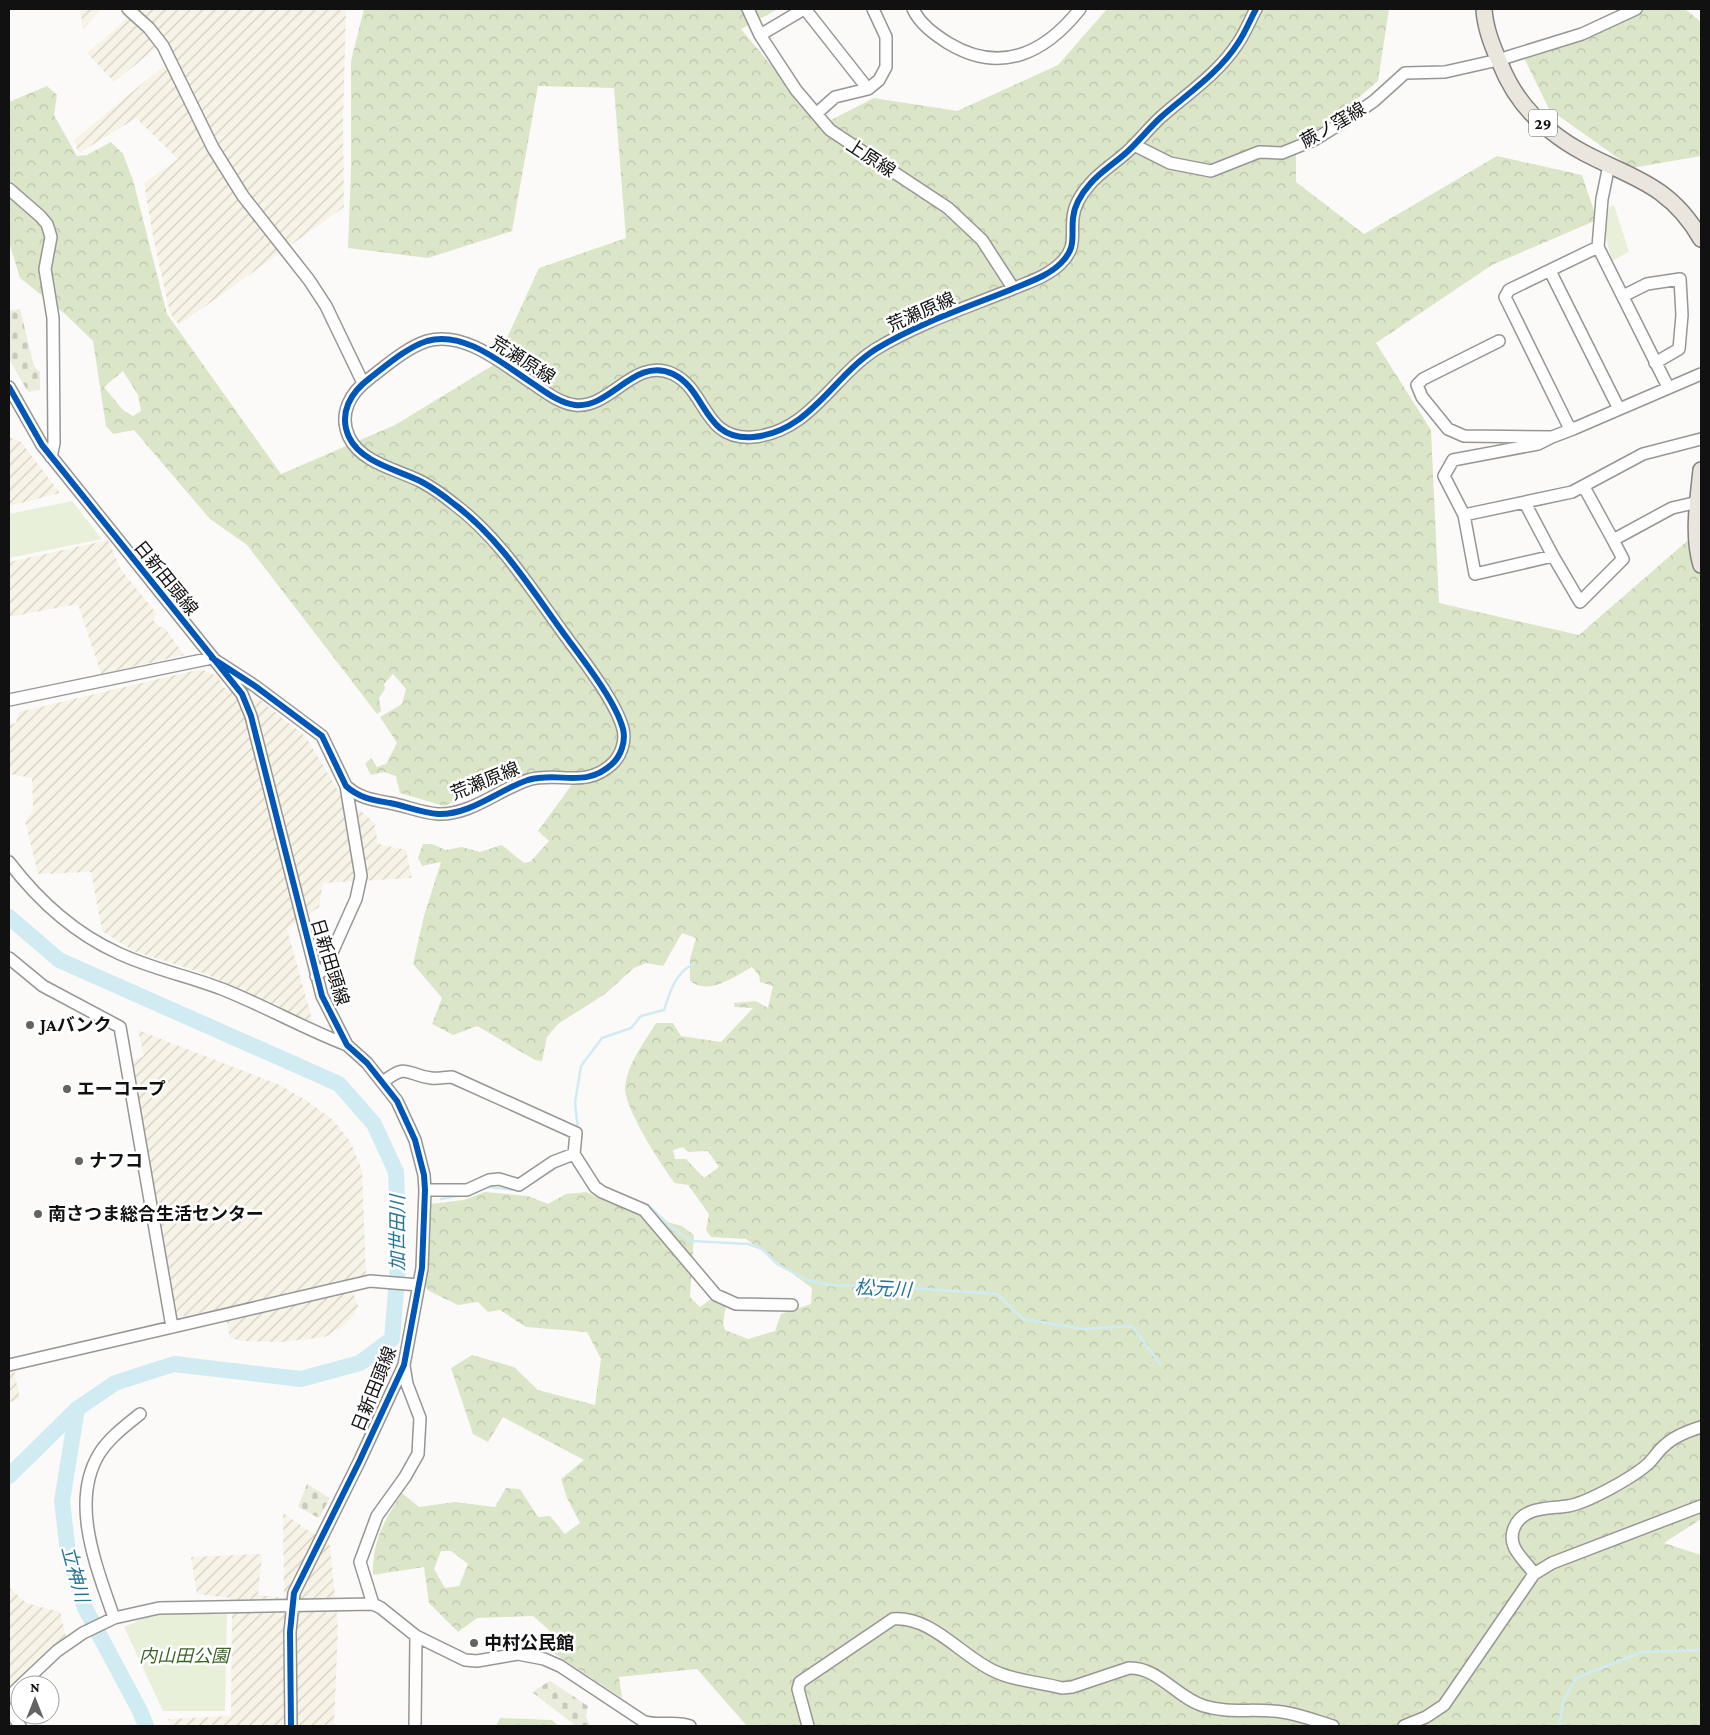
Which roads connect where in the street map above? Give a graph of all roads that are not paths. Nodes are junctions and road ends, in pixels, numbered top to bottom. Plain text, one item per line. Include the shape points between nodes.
1 (128, 9) edge
2 (748, 9) edge
3 (804, 9) edge
4 (873, 9) edge
5 (913, 9) edge
6 (1080, 9) edge
7 (1256, 9) edge
8 (1484, 9) edge
9 (1636, 9) edge
10 (760, 35) junction
11 (1498, 60) junction
12 (868, 89) junction
13 (817, 113) junction
14 (1134, 145) junction
15 (1609, 164) junction
16 (9, 188) edge
17 (1701, 239) edge
18 (1598, 247) junction
19 (1550, 270) junction
20 (1013, 288) junction
21 (1623, 296) junction
22 (1499, 341) dead end
23 (1655, 363) junction
24 (1701, 374) edge
25 (363, 383) junction
26 (9, 387) edge
27 (1668, 387) junction
28 (1619, 409) junction
29 (1573, 429) junction
30 (1552, 437) junction
31 (1701, 439) edge
32 (52, 457) junction
33 (1701, 470) edge
34 (1584, 487) junction
35 (1525, 502) junction
36 (1698, 502) junction
37 (1464, 515) junction
38 (1613, 540) junction
39 (1553, 556) junction
40 (1701, 565) edge
41 (212, 658) junction
42 (9, 700) edge
43 (346, 786) junction
44 (9, 862) edge
45 (9, 958) edge
46 (316, 976) junction
47 (348, 1045) junction
48 (383, 1082) junction
49 (574, 1154) junction
50 (425, 1190) junction
51 (417, 1285) junction
52 (792, 1305) dead end
53 (172, 1327) junction
54 (404, 1364) junction
55 (9, 1366) edge
56 (140, 1414) dead end
57 (1701, 1427) edge
58 (1701, 1506) edge
59 (1534, 1574) junction
60 (292, 1604) junction
61 (373, 1604) junction
62 (110, 1620) junction
63 (416, 1636) junction
64 (32, 1675) edge
65 (9, 1710) edge
66 (639, 1724) edge
67 (20, 1726) edge
68 (291, 1726) edge
69 (415, 1726) edge
70 (690, 1726) edge
71 (808, 1726) edge
72 (1333, 1726) edge
73 (1404, 1726) edge

1 - 25 street via 150,28 164,46 213,148 243,196 326,306
2 - 10 street, 上原線
3 - 10 street
3 - 12 street
4 - 12 street via 886,37 886,67 879,80
5 - 6 street via 932,32 950,44 971,55 1003,59 1026,54 1054,37
7 - 14 street, 荒瀬原線 via 1238,43 1222,63
8 - 11 main road, 29
9 - 11 street, 蕨ノ窪線 via 1582,34
10 - 13 street, 上原線 via 796,90
11 - 14 street, 蕨ノ窪線 via 1445,72 1406,73 1374,101 1314,140 1282,153 1259,152 1212,171 1170,163
11 - 15 main road, 29 via 1512,91 1552,132
12 - 13 street via 835,97
13 - 20 street, 上原線 via 830,130 955,214 982,240
14 - 20 street, 荒瀬原線 via 1090,183 1077,202 1073,217 1074,240 1066,258 1045,276
15 - 17 main road, 29 via 1649,182 1670,198 1685,213
15 - 18 street
16 - 32 street via 40,216 51,236 45,269 53,318
18 - 19 street
18 - 21 street
19 - 28 street
19 - 29 street via 1509,290 1505,297 1568,425
20 - 25 street, 荒瀬原線 via 879,347 841,377 811,411 789,428 756,436 723,431 714,424 686,385 667,372 635,376 590,404 577,406 559,400 486,352 455,341 440,339 414,347
21 - 23 street
21 - 23 street via 1647,284 1680,279 1682,315 1679,349
22 - 30 street via 1423,379 1417,386 1422,396 1448,429 1464,436
23 - 27 street
24 - 27 street
25 - 43 street, 荒瀬原線 via 348,403 344,420 356,447 372,459 424,483 459,507 490,537 593,674 623,729 624,742 614,762 584,779 533,778 468,809 439,814 371,800
26 - 32 street, 日新田頭線
27 - 28 street
28 - 29 street
29 - 30 street
30 - 37 street via 1538,444 1453,460 1444,476
31 - 34 street via 1643,454
32 - 41 street, 日新田頭線
33 - 36 main road
34 - 35 street
34 - 38 street
35 - 37 street
35 - 39 street
36 - 38 street via 1672,508
36 - 40 main road via 1697,545
37 - 39 street via 1474,574
38 - 39 street via 1623,559 1580,602
41 - 42 street
41 - 43 street via 322,736
41 - 46 street, 日新田頭線 via 242,694 251,716
43 - 46 street via 361,876 352,907 325,968
44 - 47 street via 44,902 69,924 118,953 224,990
45 - 53 street via 43,986 120,1027
46 - 47 street, 日新田頭線 via 331,1016
47 - 48 street, 日新田頭線
48 - 49 street via 395,1072 403,1071 434,1079 452,1077 576,1133
48 - 50 street, 日新田頭線 via 397,1101 415,1140
49 - 50 street via 553,1162 518,1185 499,1179 467,1190
49 - 52 street via 595,1187 644,1210 716,1296 736,1304
50 - 51 street, 日新田頭線 via 425,1228
51 - 53 street via 371,1281
51 - 54 street, 日新田頭線
53 - 55 street
54 - 60 street, 日新田頭線 via 360,1462 294,1593
54 - 61 street via 407,1384 420,1418 418,1454 377,1516 360,1562
56 - 62 street via 98,1455 90,1477 87,1501 90,1538
57 - 59 street via 1677,1436 1663,1446 1649,1463 1589,1499 1526,1514 1514,1529 1512,1538 1514,1549
58 - 59 street via 1552,1562
59 - 73 street via 1444,1705
60 - 61 street
60 - 62 street via 159,1608
60 - 68 street, 日新田頭線
61 - 63 street
62 - 64 street via 81,1634
63 - 66 street via 465,1660 477,1662 518,1654 544,1659 576,1674
63 - 69 street
65 - 67 street
66 - 70 street
71 - 72 street via 798,1688 800,1682 893,1619 902,1618 926,1626 973,1660 996,1672 1062,1688 1137,1668 1152,1673 1188,1700 1204,1706 1231,1712 1295,1714

